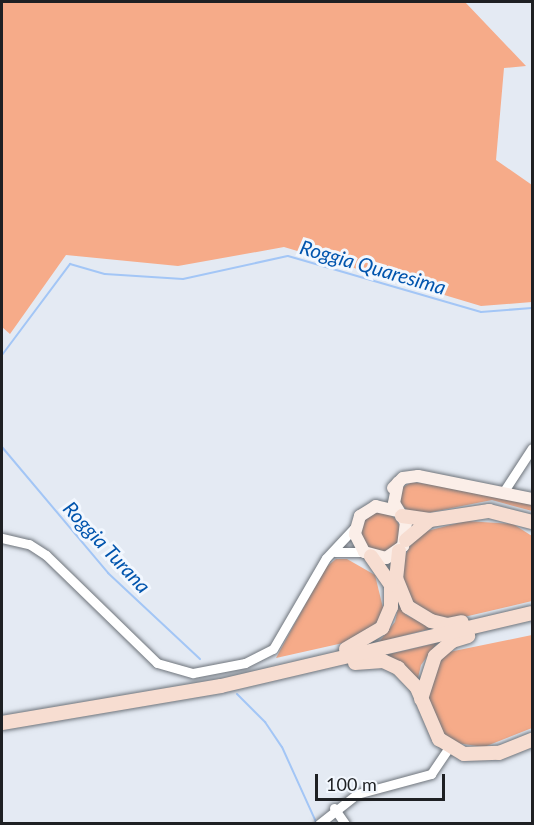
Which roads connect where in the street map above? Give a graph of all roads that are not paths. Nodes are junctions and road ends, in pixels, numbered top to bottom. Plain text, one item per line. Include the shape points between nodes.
1 (532, 448) edge
2 (398, 483) junction
3 (504, 491) junction
4 (532, 499) edge
5 (376, 506) junction
6 (399, 513) junction
7 (430, 520) junction
8 (532, 522) edge
9 (355, 527) junction
10 (2, 538) edge
11 (402, 545) junction
12 (332, 552) junction
13 (368, 554) junction
14 (532, 613) edge
15 (493, 622) junction
16 (306, 666) junction
17 (421, 701) junction
18 (2, 723) edge
19 (532, 740) edge
20 (450, 747) junction
21 (334, 808) junction
22 (321, 822) edge
23 (345, 824) edge

1 - 3 street
2 - 3 main road via 418,476
2 - 5 main road
2 - 6 main road
3 - 4 main road
5 - 6 main road
5 - 9 main road via 360,516
6 - 7 main road
6 - 11 main road
7 - 8 main road via 489,511
7 - 11 main road
9 - 12 street
9 - 13 main road
10 - 12 street via 46,555 149,657 185,673 245,663 273,649
11 - 13 main road via 386,558
11 - 15 main road via 396,578 408,607 447,625
12 - 13 street
13 - 16 main road via 385,571 393,596 382,628 358,645
14 - 15 main road
15 - 16 main road
15 - 17 main road via 452,641 435,656
16 - 17 main road via 323,669 383,661 410,678
16 - 18 main road via 147,701
17 - 20 main road via 432,728
19 - 20 main road via 479,755
20 - 21 street via 439,765 420,780 357,794
21 - 22 street
21 - 23 street

